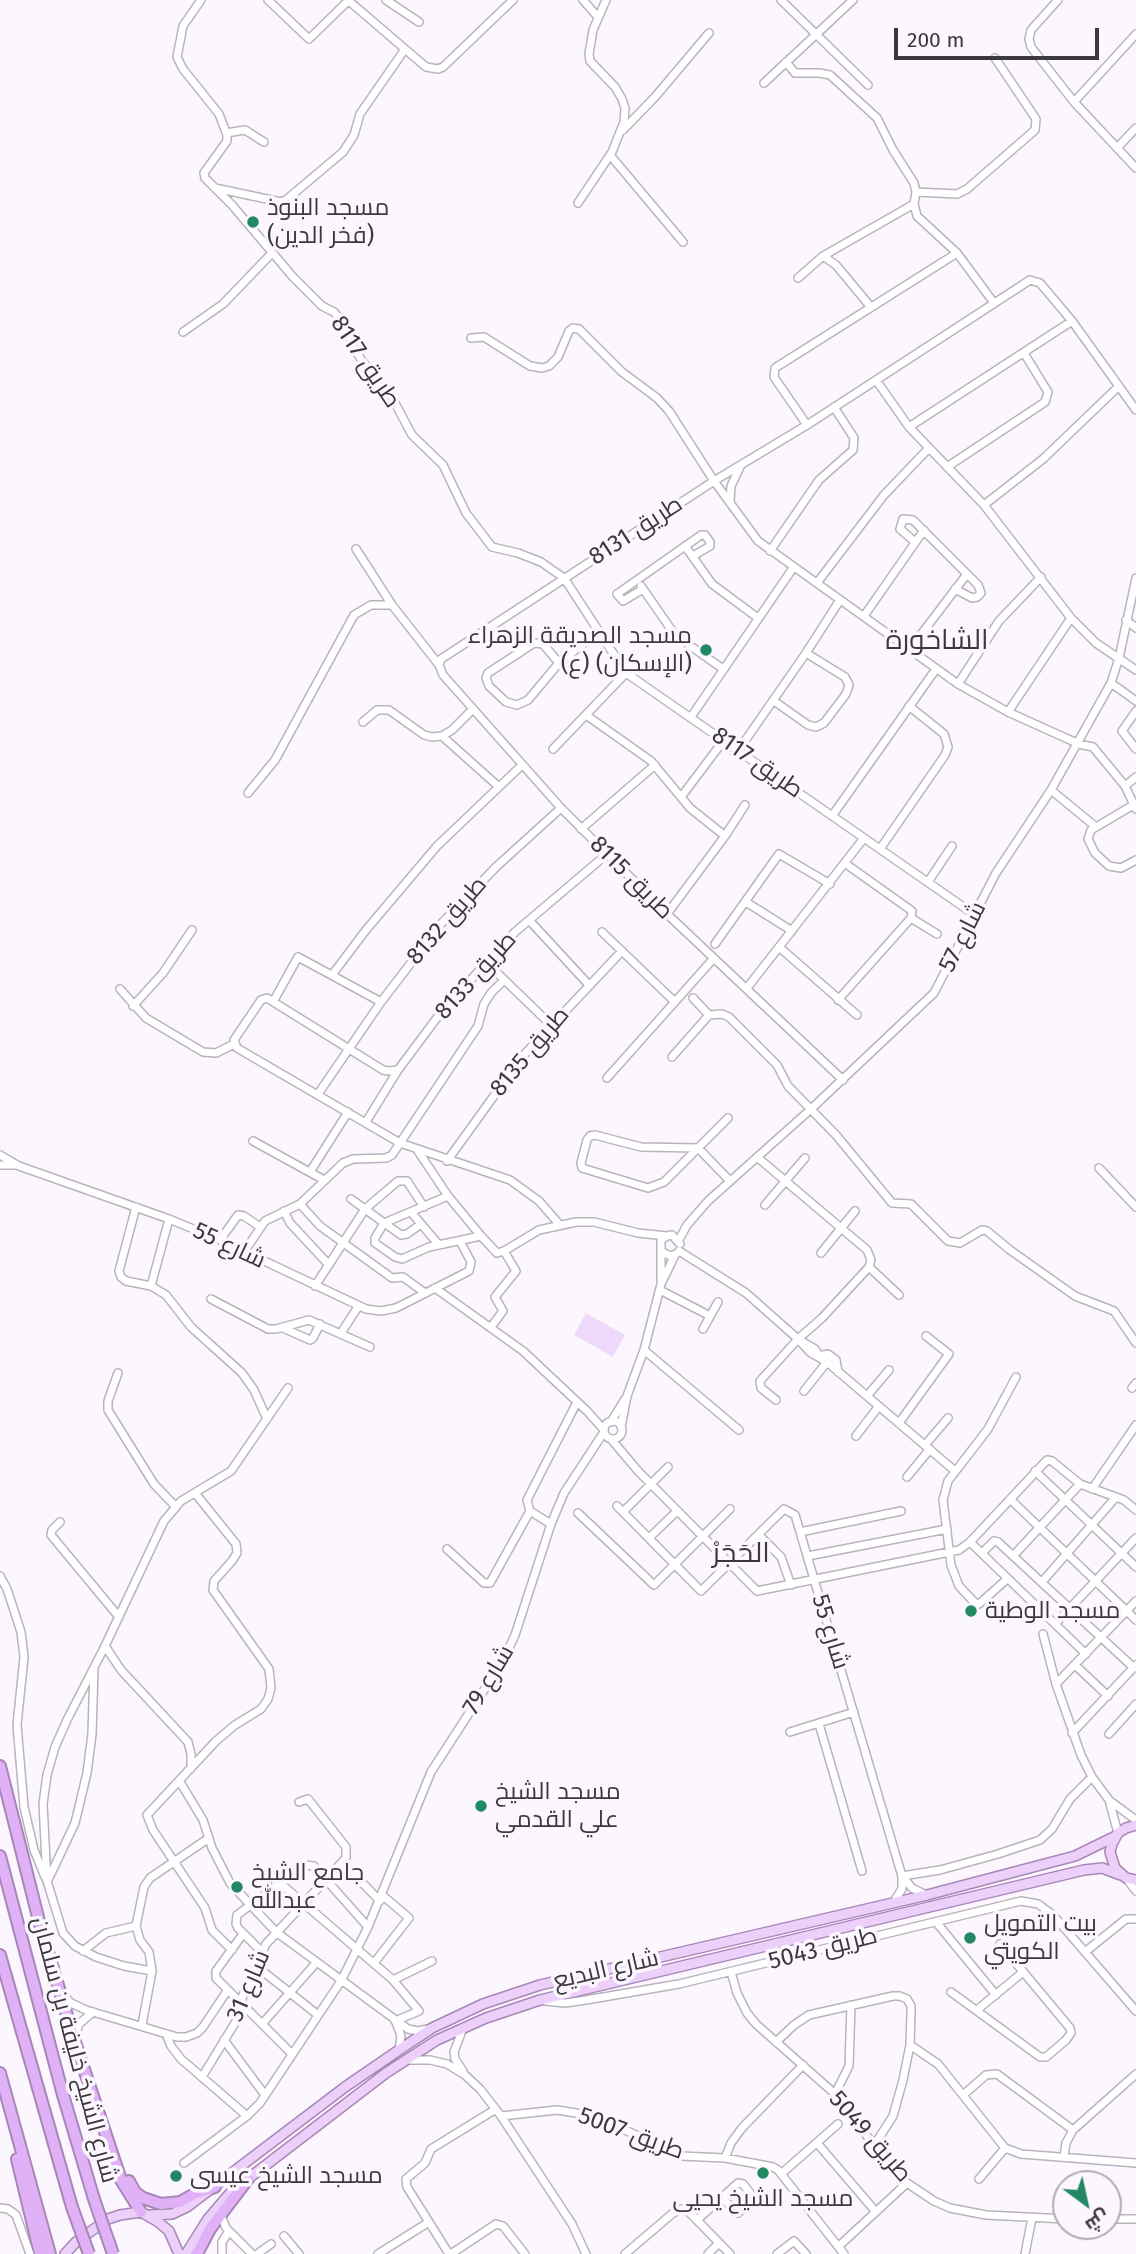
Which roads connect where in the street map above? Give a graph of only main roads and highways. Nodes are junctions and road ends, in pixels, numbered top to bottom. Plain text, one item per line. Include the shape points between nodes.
1 (0, 1766) edge
2 (1136, 1822) edge
3 (1117, 1834) junction
4 (0, 1856) edge
5 (1128, 1877) edge
6 (0, 1955) edge
7 (0, 2073) edge
8 (17, 2135) junction
9 (108, 2144) junction
10 (248, 2179) junction
11 (215, 2187) junction
12 (145, 2214) junction
13 (40, 2254) edge
14 (50, 2254) edge
15 (65, 2254) edge
16 (89, 2254) edge
17 (113, 2254) edge
18 (179, 2254) edge
19 (186, 2254) edge
20 (197, 2254) edge

1 - 9 highway via 27,1877
2 - 3 main road, شارع البديع
3 - 5 main road via 1111,1861
3 - 11 main road, شارع البديع via 1075,1856 540,1985 484,2004 432,2028 399,2050
4 - 17 highway, شارع الشيخ خليفة بن سلمان, bridge via 63,2095
5 - 10 main road, شارع البديع via 1102,1868 1084,1870 540,2000 463,2028 405,2060
6 - 16 highway, شارع الشيخ خليفة بن سلمان, bridge
7 - 8 highway
8 - 13 highway via 18,2164
8 - 14 highway
9 - 11 highway via 135,2192 151,2202 170,2204
9 - 12 highway via 124,2187
10 - 19 main road, شارع البديع via 218,2204
10 - 20 highway
11 - 12 main road, شارع البديع via 176,2213
12 - 15 main road, شارع البديع via 108,2219
12 - 18 main road via 169,2231

